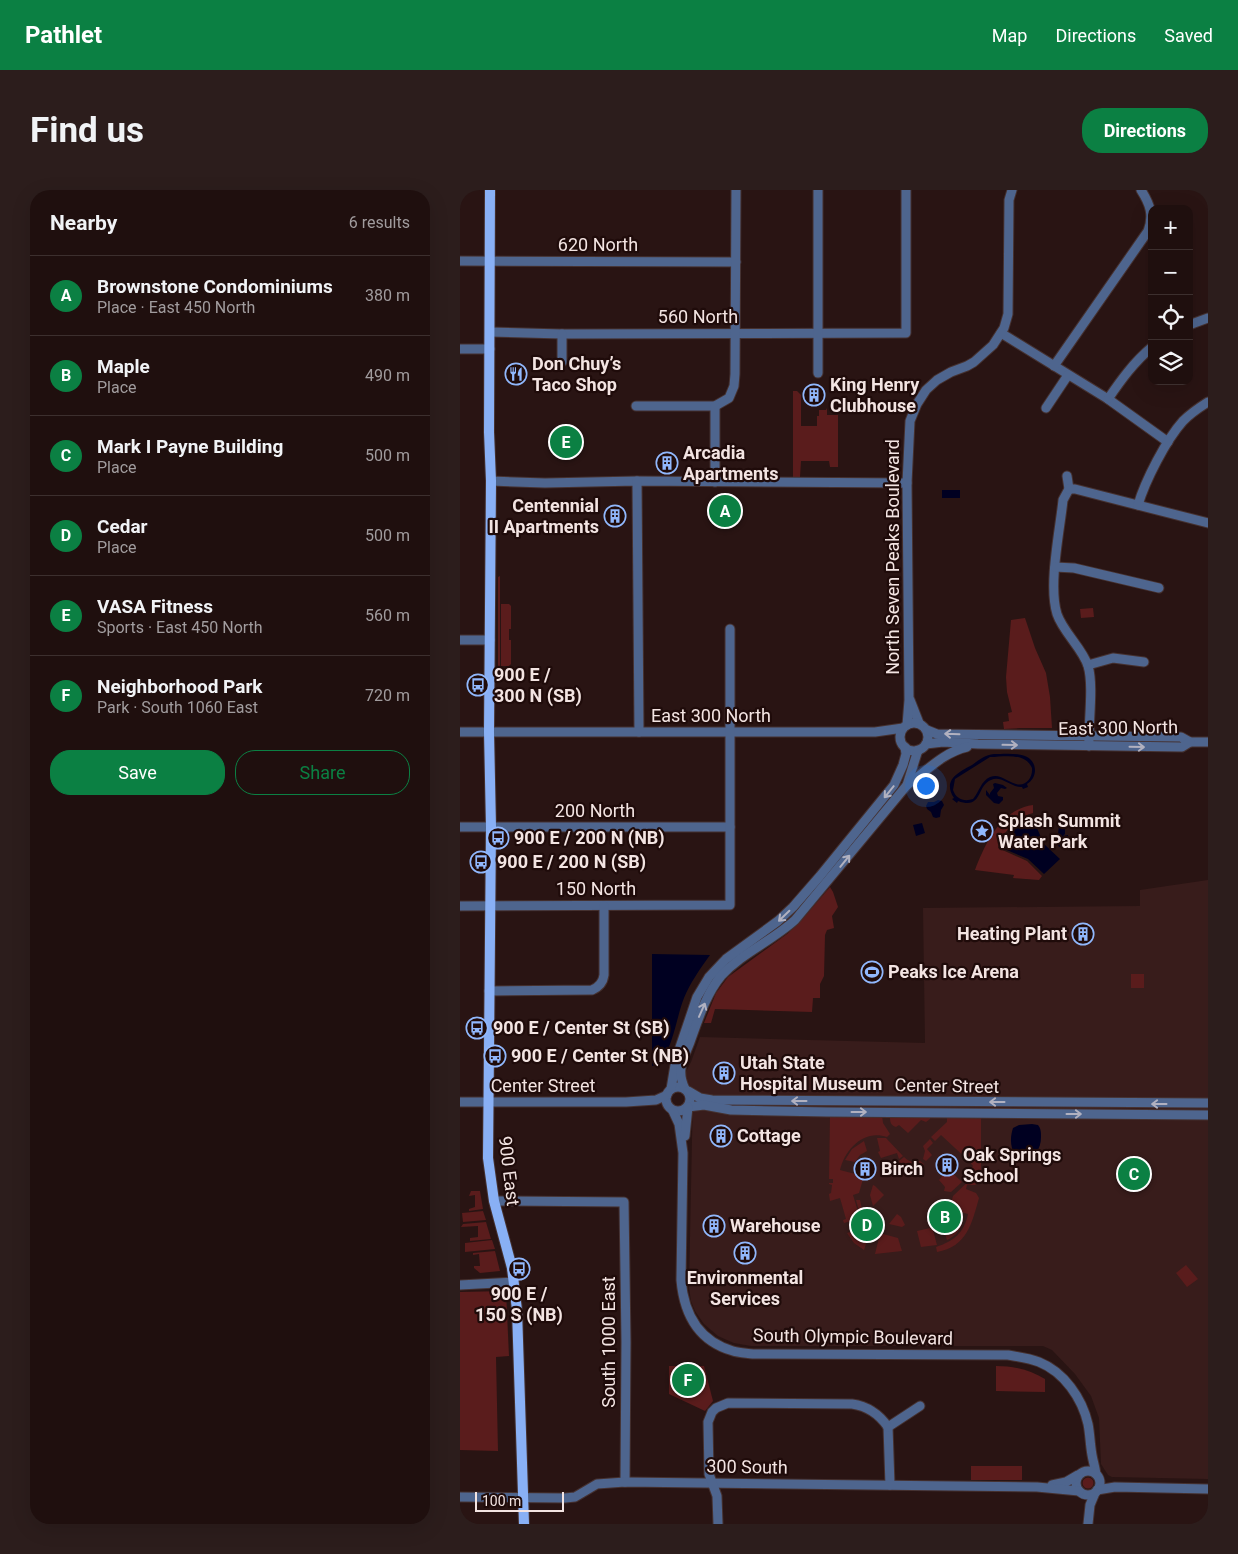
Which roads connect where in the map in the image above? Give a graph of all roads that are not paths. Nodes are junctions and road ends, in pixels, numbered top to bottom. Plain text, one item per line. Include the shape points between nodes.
1 (490, 190) edge
2 (736, 190) edge
3 (818, 190) edge
4 (906, 190) edge
5 (1011, 190) edge
6 (1141, 190) edge
7 (490, 260) junction
8 (460, 261) edge
9 (736, 262) junction
10 (1208, 318) edge
11 (1193, 321) edge
12 (490, 332) junction
13 (818, 333) junction
14 (1001, 333) junction
15 (562, 334) junction
16 (736, 334) junction
17 (460, 349) edge
18 (490, 349) junction
19 (1148, 351) edge
20 (562, 362) dead end
21 (1054, 366) junction
22 (818, 373) dead end
23 (1068, 375) junction
24 (1108, 399) junction
25 (1208, 402) edge
26 (636, 406) dead end
27 (715, 406) junction
28 (1046, 408) dead end
29 (1168, 442) junction
30 (1067, 476) dead end
31 (491, 481) junction
32 (637, 481) junction
33 (715, 482) junction
34 (907, 483) junction
35 (1069, 489) junction
36 (1138, 505) junction
37 (1208, 523) edge
38 (1055, 567) junction
39 (1159, 588) dead end
40 (730, 629) dead end
41 (460, 640) edge
42 (490, 640) junction
43 (1144, 662) dead end
44 (1088, 665) junction
45 (910, 700) junction
46 (918, 724) junction
47 (905, 726) junction
48 (927, 730) junction
49 (460, 732) edge
50 (490, 732) junction
51 (639, 732) junction
52 (875, 732) junction
53 (730, 733) junction
54 (1088, 736) junction
55 (1190, 742) junction
56 (1208, 742) edge
57 (903, 744) junction
58 (926, 744) junction
59 (978, 744) junction
60 (1089, 746) junction
61 (918, 750) junction
62 (906, 785) junction
63 (460, 827) edge
64 (491, 827) junction
65 (730, 827) junction
66 (460, 906) edge
67 (490, 906) junction
68 (604, 906) junction
69 (489, 991) junction
70 (686, 1090) junction
71 (669, 1092) junction
72 (750, 1100) junction
73 (822, 1101) junction
74 (894, 1101) junction
75 (460, 1102) edge
76 (626, 1102) junction
77 (956, 1102) junction
78 (487, 1103) junction
79 (1053, 1103) junction
80 (1204, 1103) edge
81 (1182, 1104) junction
82 (688, 1107) junction
83 (671, 1109) junction
84 (750, 1110) junction
85 (822, 1112) junction
86 (894, 1112) junction
87 (956, 1113) junction
88 (1054, 1114) junction
89 (1182, 1114) junction
90 (1205, 1115) edge
91 (683, 1153) junction
92 (494, 1201) junction
93 (513, 1282) junction
94 (460, 1285) edge
95 (920, 1406) dead end
96 (888, 1427) junction
97 (1090, 1436) junction
98 (1080, 1473) junction
99 (1098, 1475) junction
100 (626, 1482) junction
101 (712, 1483) junction
102 (890, 1485) junction
103 (1037, 1487) junction
104 (1136, 1487) junction
105 (1208, 1489) edge
106 (1096, 1491) junction
107 (1080, 1492) junction
108 (460, 1497) edge
109 (523, 1497) junction
110 (1088, 1523) edge
111 (524, 1524) edge
112 (718, 1524) edge

1 - 7 main road, 900 East
2 - 9 street
3 - 13 street
4 - 13 street, 560 North via 906,333
5 - 14 street, North Seven Peaks Boulevard via 1008,314
6 - 21 street via 1151,212 1148,231
7 - 8 street, 620 North
7 - 9 street, 620 North
7 - 12 main road, 900 East
9 - 16 street
10 - 11 street
12 - 15 street, 560 North
12 - 18 main road, 900 East
13 - 16 street, 560 North
13 - 22 street
14 - 21 street
14 - 34 street, North Seven Peaks Boulevard via 980,358 937,380 917,404 910,421
15 - 16 street, 560 North
15 - 20 street
16 - 27 street via 734,386 729,398
17 - 18 street
18 - 31 main road, 900 East
19 - 24 street
21 - 23 street
23 - 24 street
23 - 28 street
24 - 29 street
25 - 29 street via 1183,421
26 - 27 street
27 - 33 street
29 - 36 street via 1142,489
30 - 35 street
31 - 32 street
31 - 42 main road, 900 East
32 - 33 street
32 - 51 street
33 - 34 street
34 - 45 street, North Seven Peaks Boulevard
35 - 36 street
35 - 38 street via 1063,500
36 - 37 street
38 - 39 street via 1074,568
38 - 44 street via 1057,614
40 - 53 street
41 - 42 street
42 - 50 main road, 900 East
43 - 44 street via 1113,658
44 - 54 street
45 - 46 street, North Seven Peaks Boulevard
45 - 47 street, North Seven Peaks Boulevard
46 - 47 street
46 - 48 street
47 - 52 street, East 300 North
47 - 57 street via 900,736
54 -> 48 street, East 300 North via 938,734
48 - 58 street
49 - 50 street, East 300 North
50 - 51 street, East 300 North
50 - 64 main road, 900 East
51 - 53 street, East 300 North
52 - 53 street, East 300 North
52 - 57 street, East 300 North
53 - 65 street
54 - 55 street, East 300 North via 1181,737
54 - 60 street
55 - 56 street, East 300 North
60 -> 55 street, East 300 North via 1182,747
57 - 61 street via 909,750
57 -> 71 street via 906,754 894,785 820,876 778,921 726,958 709,976 697,997 676,1059
58 - 59 street, East 300 North
58 - 61 street
59 -> 60 street, East 300 North
59 - 62 street via 942,756
61 - 62 street
70 -> 62 street via 680,1076 682,1065 696,1024 715,985 735,964 795,920
63 - 64 street, 200 North
64 - 65 street, 200 North
64 - 67 main road, 900 East
65 - 68 street, 150 North via 730,905
66 - 67 street, 150 North
67 - 68 street, 150 North
67 - 69 main road, 900 East
68 - 69 street via 604,979 599,986 592,990
69 - 78 main road, 900 East
70 - 71 street via 678,1087
70 - 72 street, Center Street via 712,1100
70 - 82 street via 691,1097
71 - 76 street, Center Street via 656,1100
71 - 83 street via 666,1102
73 -> 72 street, Center Street
72 - 84 street
73 - 74 street, Center Street
73 - 85 street
74 - 77 street, Center Street
74 - 86 street
75 - 78 street, Center Street
76 - 78 street, Center Street
76 - 83 street, Center Street
79 -> 77 street, Center Street
77 - 87 street
78 - 92 main road, 900 East via 488,1158
81 -> 79 street, Center Street
79 - 88 street
80 - 81 street, Center Street
80 - 90 street
81 - 89 street
82 - 83 street via 682,1111
82 - 84 street, Center Street via 704,1105
82 - 91 street, South Olympic Boulevard
83 - 91 street, South Olympic Boulevard via 679,1124
84 - 85 street, Center Street
85 -> 86 street, Center Street
86 - 87 street, Center Street
87 - 88 street, Center Street
88 -> 89 street, Center Street
89 - 90 street, Center Street
91 - 97 street, South Olympic Boulevard via 682,1295 693,1323 716,1344 753,1354 1008,1355 1027,1358 1051,1368 1075,1392 1083,1407
92 - 93 main road, 900 East
92 - 100 street, South 1000 East via 624,1202
93 - 94 street
93 - 109 main road, 900 East via 517,1310
95 - 96 street
96 - 101 street via 874,1412 859,1405 728,1403 716,1408 708,1422
96 - 102 street
97 - 98 street, South Olympic Boulevard
97 - 99 street, South Olympic Boulevard
98 - 99 street via 1089,1470
98 - 103 street, 300 South via 1060,1484
98 - 107 street via 1075,1482
99 - 104 street via 1118,1484
99 - 106 street via 1100,1485
100 - 101 street, 300 South
100 - 109 street, 300 South via 597,1484 575,1497
101 - 102 street, 300 South
101 - 112 street via 717,1496
102 - 103 street, 300 South
103 - 107 street, 300 South
104 - 105 street
104 - 106 street
106 - 107 street via 1088,1495
106 - 110 street
107 - 110 street
108 - 109 street, 300 South
109 - 111 main road, 900 East

